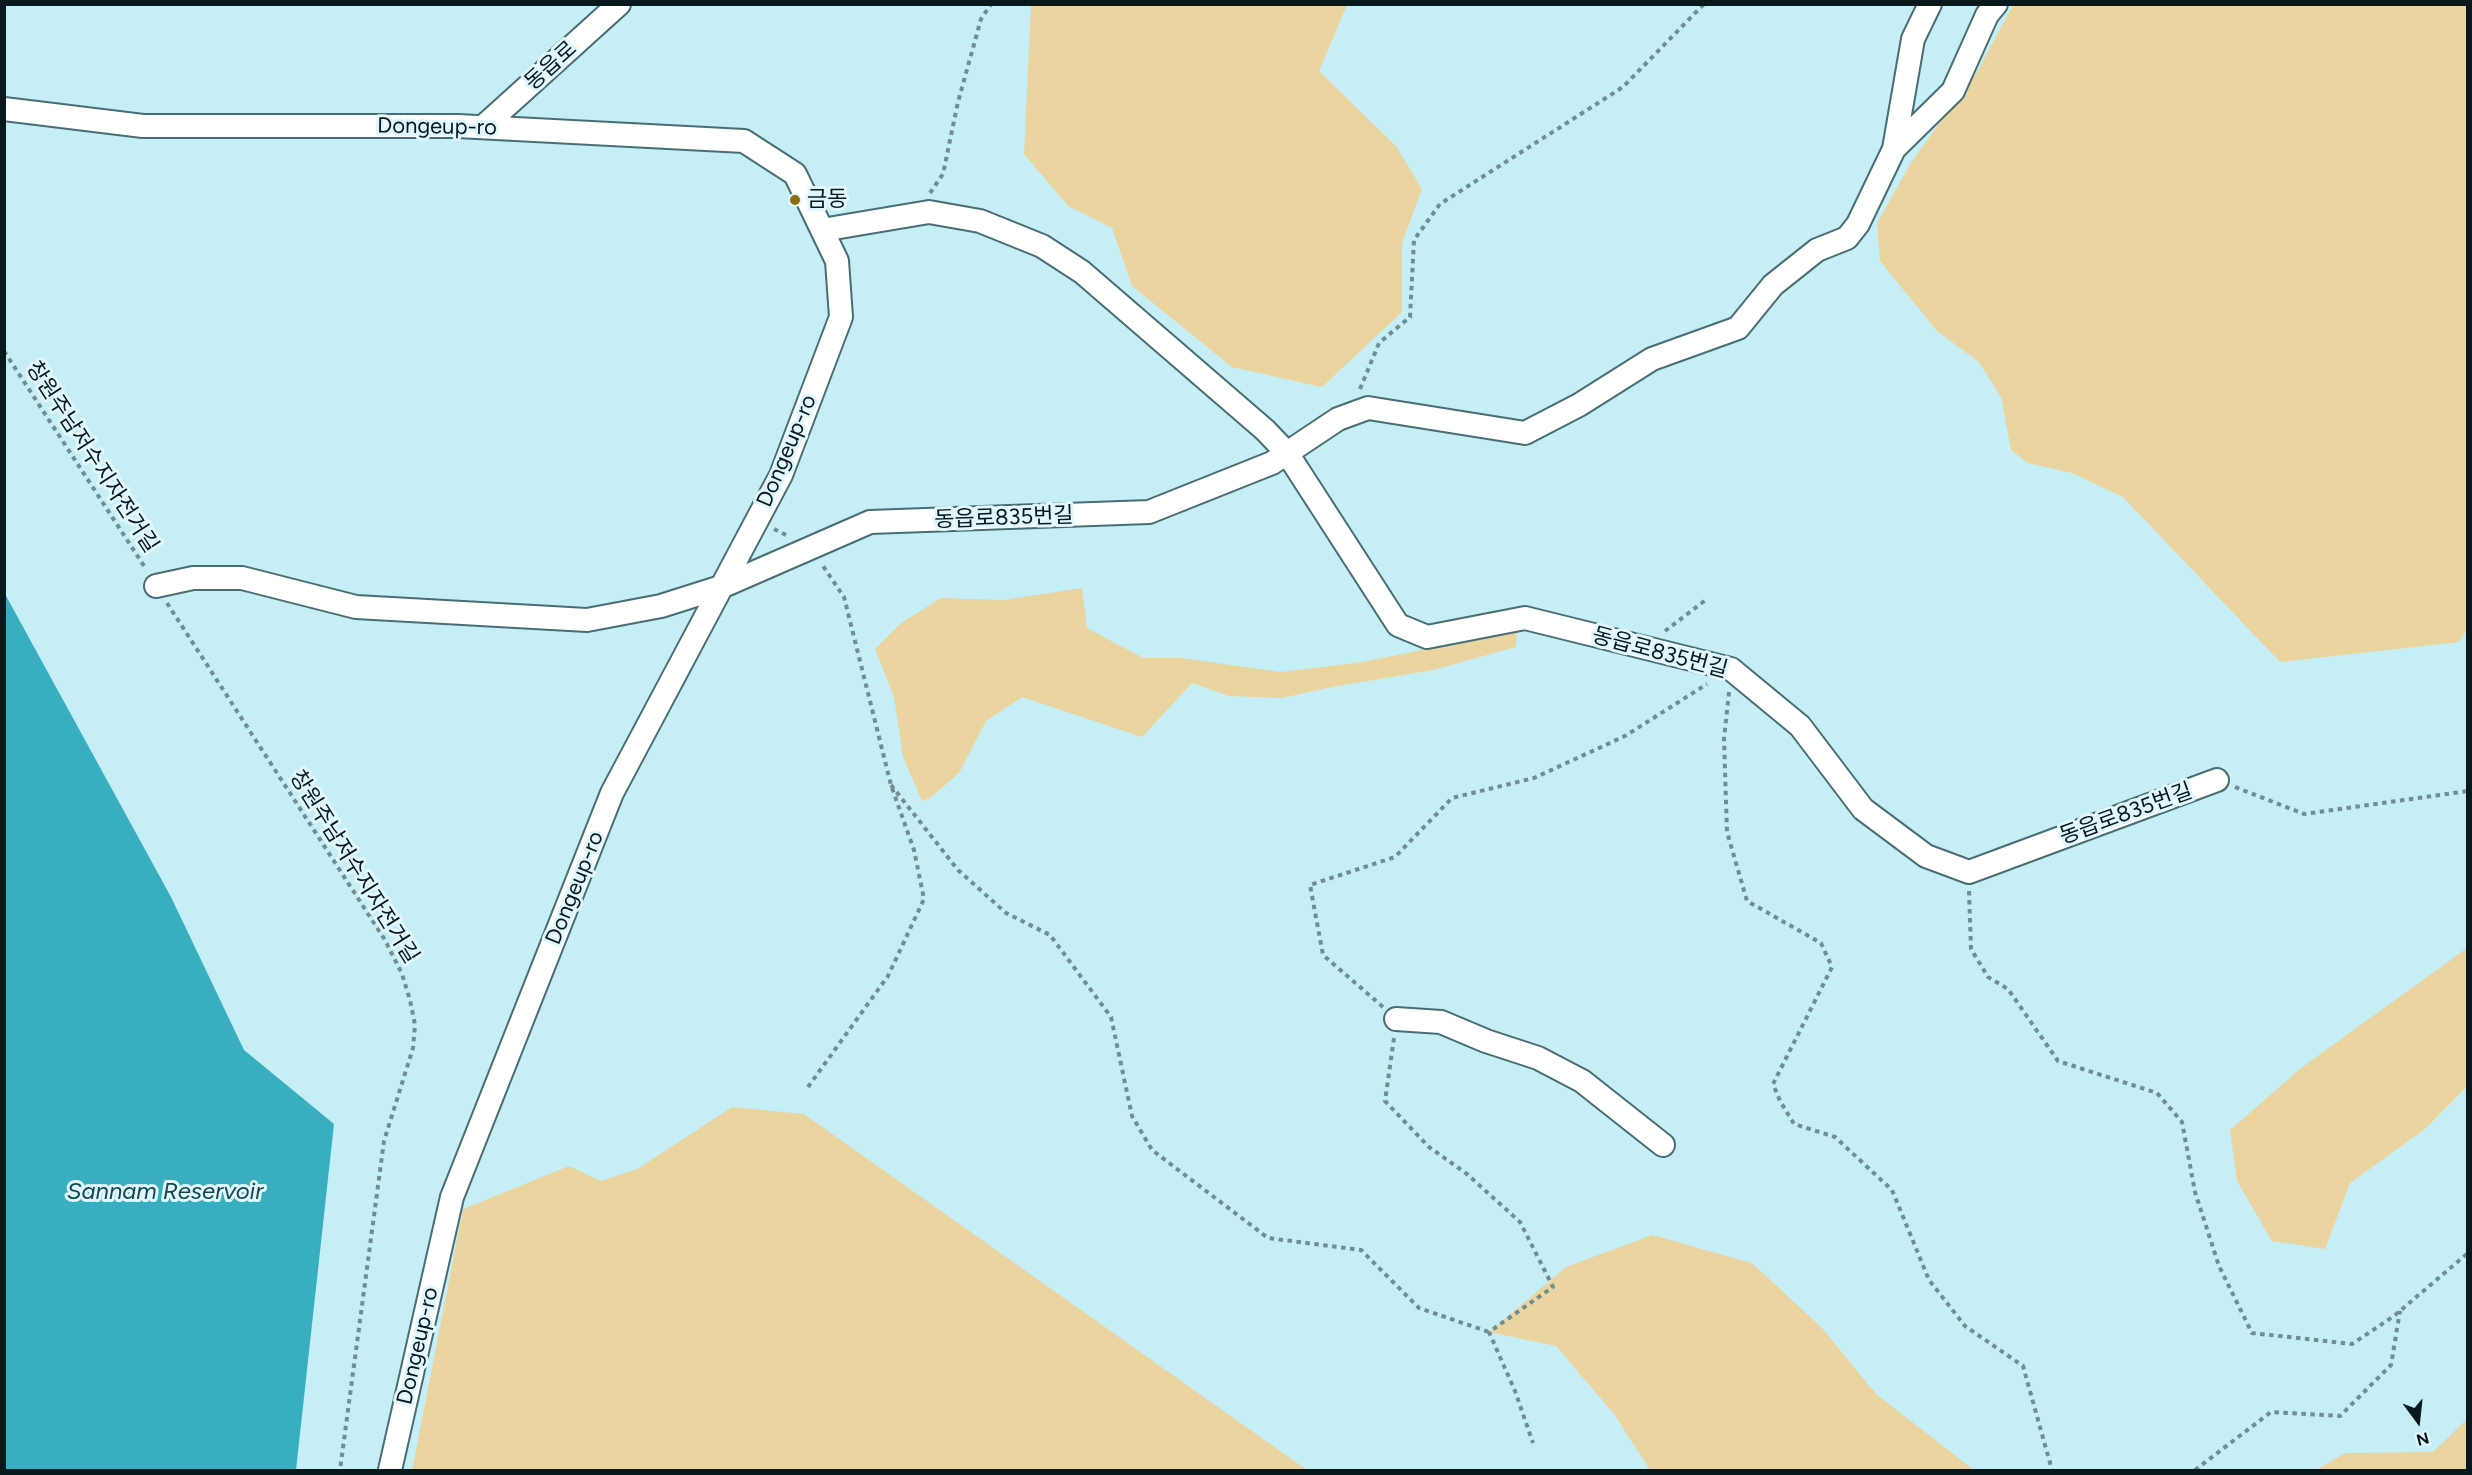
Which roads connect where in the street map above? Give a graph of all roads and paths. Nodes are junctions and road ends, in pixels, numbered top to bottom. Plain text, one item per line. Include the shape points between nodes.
1 (619, 4) edge
2 (990, 4) edge
3 (1704, 4) edge
4 (1930, 4) edge
5 (1996, 4) edge
6 (4, 109) edge
7 (483, 127) junction
8 (1893, 149) junction
9 (916, 214) junction
10 (822, 230) junction
11 (4, 351) edge
12 (1350, 414) junction
13 (1287, 453) junction
14 (757, 520) junction
15 (812, 549) junction
16 (156, 586) junction
17 (721, 587) junction
18 (1707, 598) dead end
19 (1644, 647) junction
20 (1731, 669) junction
21 (2217, 780) joint
22 (891, 785) junction
23 (2468, 791) edge
24 (1969, 873) junction
25 (1396, 1019) junction
26 (808, 1087) dead end
27 (1662, 1145) dead end
28 (2468, 1253) edge
29 (2400, 1310) junction
30 (1489, 1332) junction
31 (1533, 1443) dead end
32 (340, 1470) edge
33 (390, 1470) edge
34 (2052, 1470) edge
35 (2195, 1470) edge

1 - 7 street, 동읍로
2 - 9 path via 981,19 958,102 943,174
3 - 12 path via 1623,87 1440,204 1414,240 1410,317 1379,343
4 - 8 street via 1913,39
5 - 8 street, 동읍로835번길 via 1987,15 1953,91
6 - 7 street, Dongeup-ro via 143,126
7 - 10 street, Dongeup-ro via 744,141 795,174
8 - 12 street, 동읍로835번길 via 1858,224 1847,238 1817,250 1773,285 1738,328 1652,359 1580,405 1525,433 1368,408
9 - 10 street, 동읍로835번길
9 - 13 street, 동읍로835번길 via 930,212 980,221 1042,246 1082,272
10 - 14 street, Dongeup-ro via 837,261 841,317 781,475
11 - 16 path, 창원주남저수지자전거길
12 - 13 street, 동읍로835번길
13 - 15 street, 동읍로835번길 via 1272,463 1149,512 870,522
13 - 19 street, 동읍로835번길 via 1398,625 1427,637 1525,618
14 - 15 path
14 - 17 street, Dongeup-ro
15 - 17 street, 동읍로835번길
15 - 22 path via 844,597
16 - 17 street, 동읍로835번길 via 193,578 242,578 356,607 586,620 661,606
16 - 32 path, 창원주남저수지자전거길 via 385,940 410,1000 415,1025 413,1048 382,1152
17 - 33 street, Dongeup-ro via 612,793 452,1197
18 - 19 path
19 - 20 street, 동읍로835번길
20 - 24 street, 동읍로835번길 via 1800,726 1863,809 1926,856
20 - 25 path via 1625,736 1534,778 1452,798 1395,857 1310,885 1323,955
20 - 34 path via 1724,739 1728,832 1747,901 1821,943 1832,967 1773,1084 1794,1124 1836,1137 1892,1190 1929,1280 1965,1326 2023,1366
21 - 23 path via 2304,814
21 - 24 street, 동읍로835번길
22 - 26 path via 914,850 924,899 888,976
22 - 30 path via 958,870 1006,913 1050,934 1111,1017 1132,1116 1152,1150 1268,1238 1361,1250 1419,1308
24 - 29 path via 1971,949 1988,977 2007,989 2058,1061 2157,1093 2182,1122 2195,1192 2212,1245 2252,1333 2352,1344
25 - 27 street via 1441,1022 1538,1058 1582,1081
25 - 30 path via 1385,1101 1429,1147 1467,1174 1520,1222 1553,1287
28 - 29 path
29 - 35 path via 2391,1365 2340,1416 2271,1412
30 - 31 path

